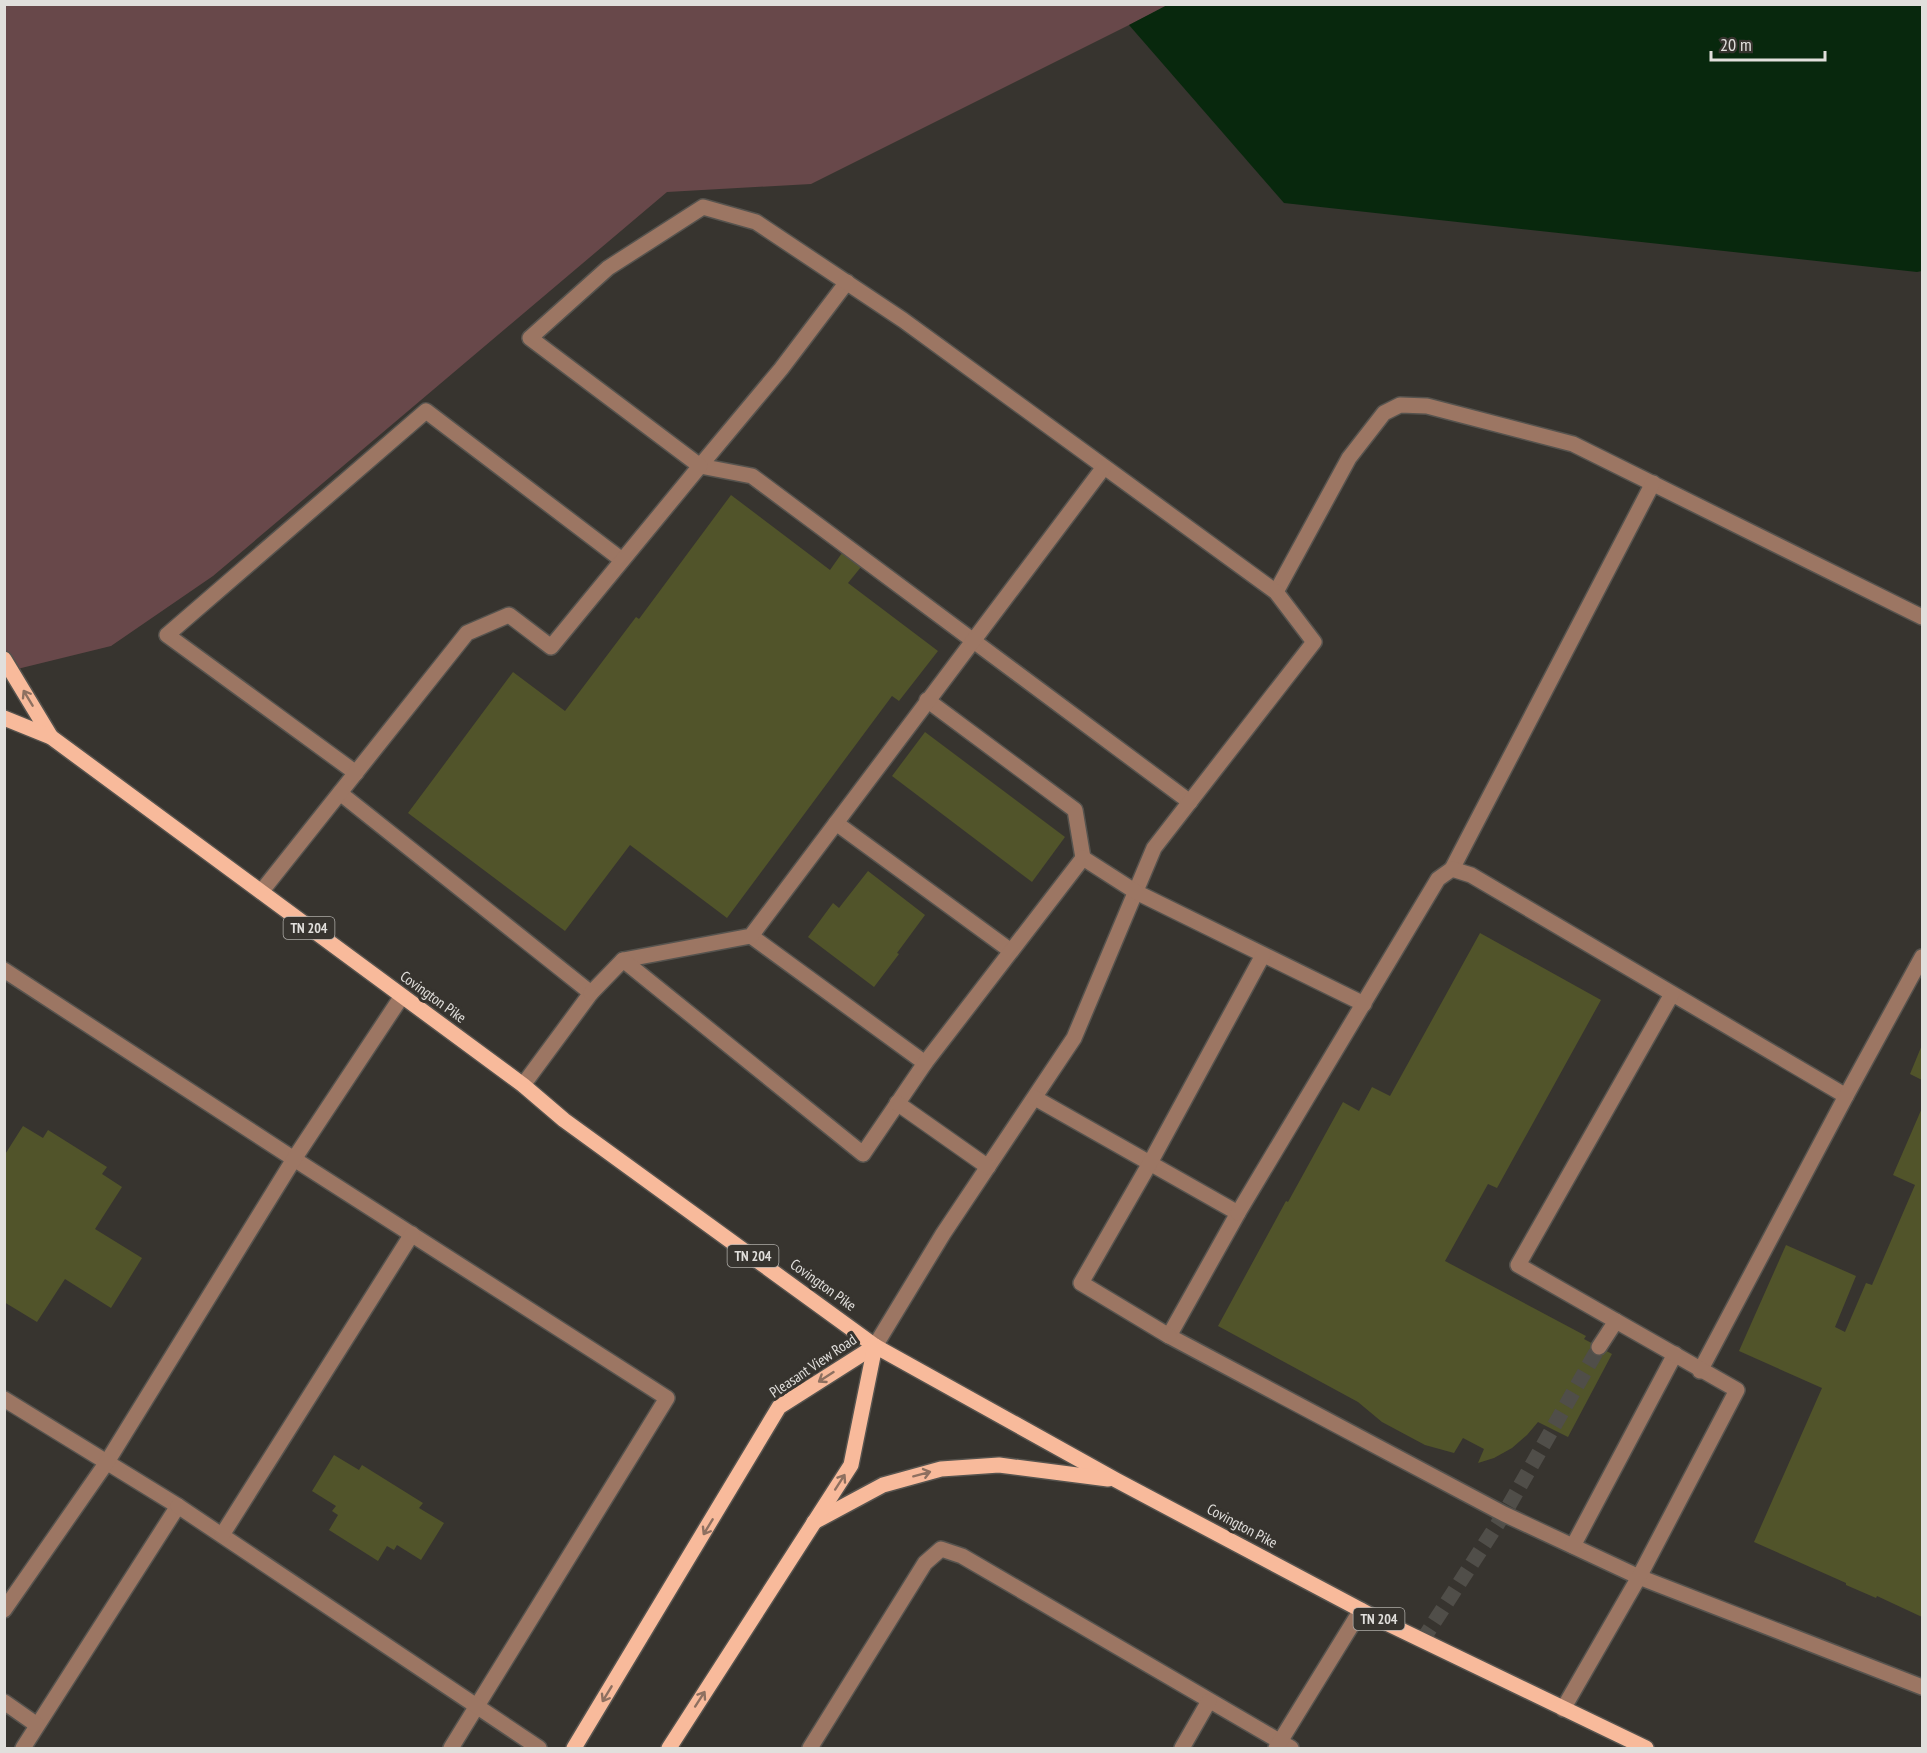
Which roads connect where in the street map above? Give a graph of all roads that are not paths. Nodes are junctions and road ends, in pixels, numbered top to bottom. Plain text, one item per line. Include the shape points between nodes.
1 (847, 282) junction
2 (700, 466) junction
3 (1104, 466) junction
4 (1653, 483) junction
5 (622, 560) junction
6 (1276, 592) junction
7 (1923, 616) edge
8 (973, 640) junction
9 (4, 659) edge
10 (927, 700) junction
11 (4, 718) edge
12 (51, 737) junction
13 (356, 773) junction
14 (340, 793) junction
15 (1190, 802) junction
16 (836, 823) junction
17 (1083, 858) junction
18 (1452, 869) junction
19 (261, 892) junction
20 (1136, 892) junction
21 (751, 936) junction
22 (1011, 951) junction
23 (1263, 955) junction
24 (1923, 957) edge
25 (623, 960) junction
26 (4, 969) edge
27 (591, 993) junction
28 (1672, 994) junction
29 (402, 996) junction
30 (1364, 1004) junction
31 (925, 1063) junction
32 (523, 1085) junction
33 (1846, 1096) junction
34 (1035, 1098) junction
35 (897, 1103) junction
36 (294, 1159) junction
37 (1150, 1163) junction
38 (988, 1167) junction
39 (1238, 1214) junction
40 (412, 1234) junction
41 (1616, 1321) junction
42 (1169, 1336) junction
43 (875, 1346) junction
44 (1599, 1347) tunnel mouth
45 (1675, 1354) junction
46 (1700, 1371) junction
47 (4, 1399) edge
48 (107, 1462) junction
49 (1116, 1480) junction
50 (178, 1506) junction
51 (812, 1523) junction
52 (222, 1535) junction
53 (1573, 1546) junction
54 (1639, 1576) junction
55 (4, 1610) edge
56 (1361, 1610) junction
57 (1923, 1687) edge
58 (1209, 1701) junction
59 (4, 1702) edge
60 (477, 1707) junction
61 (1563, 1709) junction
62 (37, 1725) junction
63 (1282, 1747) edge
64 (23, 1749) edge
65 (451, 1749) edge
66 (539, 1749) edge
67 (574, 1749) edge
68 (669, 1749) edge
69 (810, 1749) edge
70 (1182, 1749) edge
71 (1646, 1749) edge

1 - 2 lane
1 - 2 lane via 756,222 703,207 608,268 530,338
1 - 3 lane
2 - 5 lane
2 - 8 lane via 752,476
3 - 6 lane
3 - 8 lane
4 - 6 lane via 1574,444 1426,406 1400,405 1384,413 1348,458
4 - 7 lane
4 - 18 lane
5 - 13 lane via 551,647 509,615 467,633
5 - 13 lane via 426,411 167,635
6 - 15 lane via 1314,642
8 - 10 lane
8 - 15 lane
12 -> 9 main road, Covington Pike / TN 204
10 - 16 lane
10 - 17 lane via 1074,810
11 - 12 main road, Covington Pike / TN 204
12 - 19 main road, Covington Pike / TN 204
13 - 14 lane
14 - 19 lane
14 - 27 lane
15 - 20 lane via 1154,848
16 - 21 lane
16 - 22 lane
17 - 20 lane
17 - 22 lane
18 - 28 lane via 1471,875
18 - 30 lane via 1438,879
19 - 29 main road, Covington Pike / TN 204
20 - 23 lane
20 - 34 lane via 1074,1038
21 - 25 lane
21 - 31 lane
22 - 31 lane
23 - 30 lane
23 - 37 lane
24 - 33 lane
25 - 27 lane
25 - 35 lane via 863,1154
26 - 36 lane
27 - 32 lane
28 - 33 lane
28 - 41 lane via 1518,1265
29 - 32 main road, Covington Pike / TN 204
29 - 36 lane
30 - 39 lane
31 - 35 lane
32 - 43 main road, Covington Pike / TN 204 via 564,1120
33 - 46 lane
34 - 37 lane
34 - 38 lane
35 - 38 lane
36 - 40 lane
36 - 48 lane
37 - 39 lane
37 - 42 lane via 1081,1283
38 - 43 lane
39 - 42 lane
40 - 52 lane
40 - 60 lane via 667,1398
41 - 44 lane
41 - 45 lane
42 - 53 lane via 1504,1514
43 - 49 main road, Covington Pike / TN 204
51 -> 43 main road, Pleasant View Road via 851,1465
43 -> 67 main road, Pleasant View Road via 779,1407
45 - 46 lane
45 - 53 lane
46 - 54 lane via 1737,1390
47 - 48 lane
48 - 50 lane
48 - 55 lane
51 -> 49 main road via 883,1485 941,1469 999,1465
49 - 56 main road, Covington Pike / TN 204
50 - 52 lane
50 - 62 lane
68 -> 51 main road, Pleasant View Road
52 - 60 lane
53 - 54 lane
54 - 57 lane
54 - 61 lane
56 - 61 main road, Covington Pike / TN 204
56 - 63 lane
58 - 63 lane
58 - 69 lane via 962,1556 940,1550 925,1563
58 - 70 lane
59 - 62 lane
60 - 65 lane
60 - 66 lane
61 - 71 main road, Covington Pike / TN 204
62 - 64 lane

